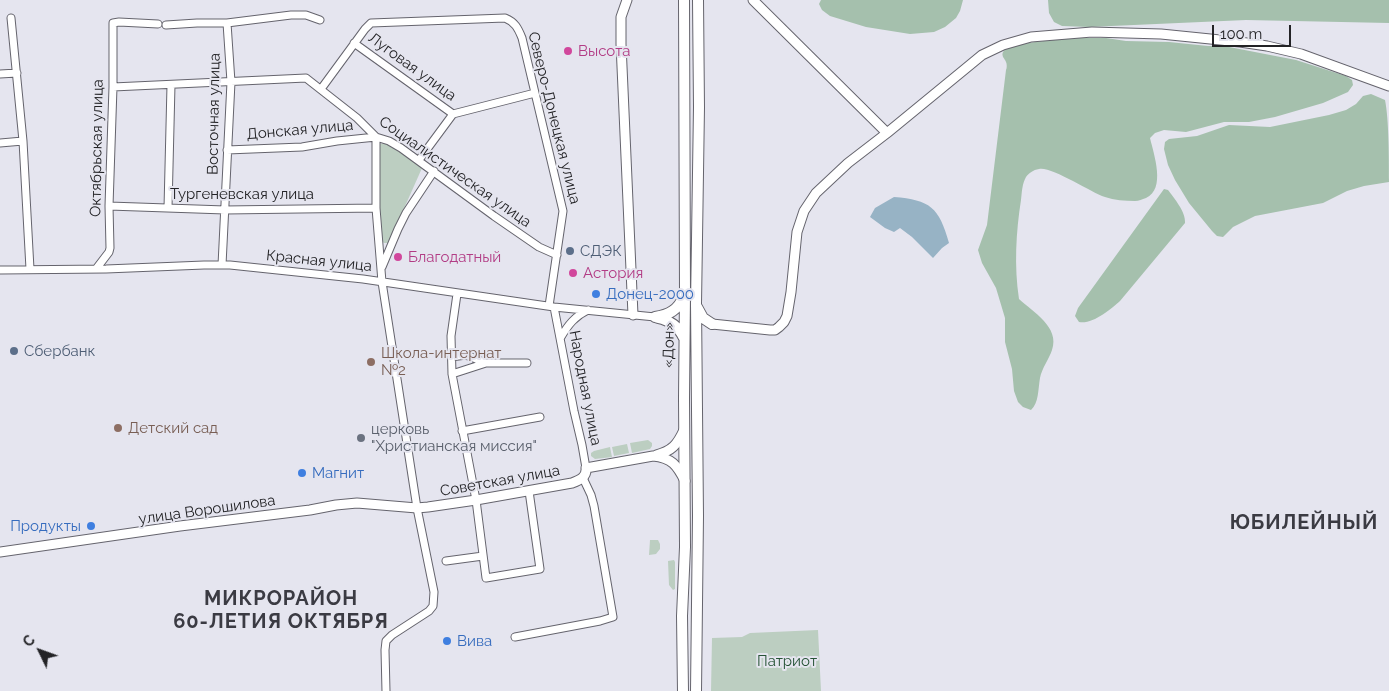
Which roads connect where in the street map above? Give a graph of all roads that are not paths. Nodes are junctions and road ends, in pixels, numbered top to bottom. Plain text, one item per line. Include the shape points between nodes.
1 (627, 0) edge
2 (684, 0) edge
3 (698, 0) edge
4 (753, 0) edge
5 (11, 18) dead end
6 (320, 20) dead end
7 (227, 24) junction
8 (354, 43) junction
9 (17, 73) junction
10 (0, 74) edge
11 (231, 82) junction
12 (171, 85) junction
13 (1389, 86) edge
14 (113, 87) junction
15 (321, 89) junction
16 (535, 93) junction
17 (454, 114) junction
18 (887, 133) junction
19 (376, 137) junction
20 (23, 141) junction
21 (0, 143) edge
22 (227, 150) junction
23 (419, 160) junction
24 (434, 171) junction
25 (109, 206) junction
26 (168, 208) junction
27 (376, 208) junction
28 (225, 210) junction
29 (557, 254) junction
30 (222, 265) junction
31 (96, 269) junction
32 (381, 269) junction
33 (0, 270) edge
34 (30, 270) junction
35 (382, 282) junction
36 (685, 293) junction
37 (457, 294) junction
38 (696, 304) junction
39 (552, 307) junction
40 (588, 310) junction
41 (633, 314) junction
42 (654, 317) junction
43 (712, 324) junction
44 (560, 337) junction
45 (684, 338) junction
46 (696, 340) junction
47 (451, 358) junction
48 (486, 363) junction
49 (527, 363) dead end
50 (452, 374) junction
51 (540, 417) dead end
52 (684, 429) junction
53 (462, 431) junction
54 (653, 456) junction
55 (585, 474) junction
56 (685, 481) junction
57 (529, 491) junction
58 (476, 500) junction
59 (417, 508) junction
60 (0, 552) edge
61 (483, 556) junction
62 (446, 561) dead end
63 (515, 637) dead end
64 (386, 691) edge
65 (683, 691) edge
66 (696, 691) edge

1 - 41 main road via 621,17 621,44
2 - 36 highway, «Дон»
3 - 38 highway, «Дон»
4 - 18 main road
5 - 9 street
6 - 7 street via 306,15 291,15
7 - 11 street, Восточная улица
7 - 14 street, Октябрьская улица via 113,24
8 - 15 street
8 - 16 street, Северо-Донецкая улица via 373,23 505,18 517,26 522,38
8 - 17 street, Луговая улица
9 - 10 street
9 - 20 street
11 - 12 street, Социалистическая улица
11 - 15 street, Социалистическая улица via 302,77
11 - 22 street, Восточная улица
12 - 14 street, Социалистическая улица
12 - 26 street
13 - 18 main road via 1301,54 1258,45 1161,34 1092,32 1044,35 1010,42 982,55
14 - 25 street, Октябрьская улица
15 - 19 street, Социалистическая улица
16 - 17 street
16 - 29 street, Северо-Донецкая улица via 563,211
17 - 23 street
18 - 43 main road via 825,183 804,211 797,232 789,308 784,322 775,330
19 - 22 street, Донская улица via 302,147
19 - 23 street, Социалистическая улица via 389,141
19 - 27 street
20 - 21 street
20 - 34 street
22 - 28 street, Восточная улица
23 - 24 street, Социалистическая улица
24 - 29 street, Социалистическая улица via 539,247
24 - 32 street via 406,213
25 - 26 street, Тургеневская улица
25 - 31 street, Октябрьская улица via 110,250
26 - 28 street, Тургеневская улица
27 - 28 street, Тургеневская улица
27 - 32 street
28 - 30 street, Восточная улица
29 - 39 street, Северо-Донецкая улица
30 - 31 street, Красная улица
30 - 35 street, Красная улица
31 - 34 street, Красная улица
32 - 35 street
33 - 34 street, Красная улица
35 - 37 street, Красная улица
35 - 59 street
36 - 42 highway via 674,311
36 - 45 highway, «Дон»
37 - 39 street, Красная улица
37 - 47 street
38 - 43 highway via 703,318
38 - 46 highway, «Дон»
39 - 40 street, Красная улица
39 - 44 street, Народная улица
40 - 41 street, Красная улица
40 - 44 street via 573,320
41 - 42 street, Красная улица
42 - 45 highway via 672,322
43 - 46 highway via 702,329
44 - 55 street, Народная улица
45 - 52 highway, «Дон»
46 - 66 highway, «Дон»
47 - 48 street via 466,355
47 - 50 street
48 - 49 street
48 - 50 street
50 - 53 street
51 - 53 street
52 - 54 main road, Советская улица via 672,449
52 - 56 highway, «Дон»
53 - 58 street
54 - 55 main road, Советская улица
54 - 56 main road via 672,462
55 - 57 main road, Советская улица via 572,483
55 - 63 street, Народная улица via 594,506 613,617
56 - 65 highway, «Дон»
57 - 58 main road, Советская улица
57 - 61 street via 540,569 486,578
58 - 59 main road, Советская улица
58 - 61 street
59 - 60 main road, улица Ворошилова via 357,503 336,505
59 - 64 street via 434,590 433,606 386,642
61 - 62 street

